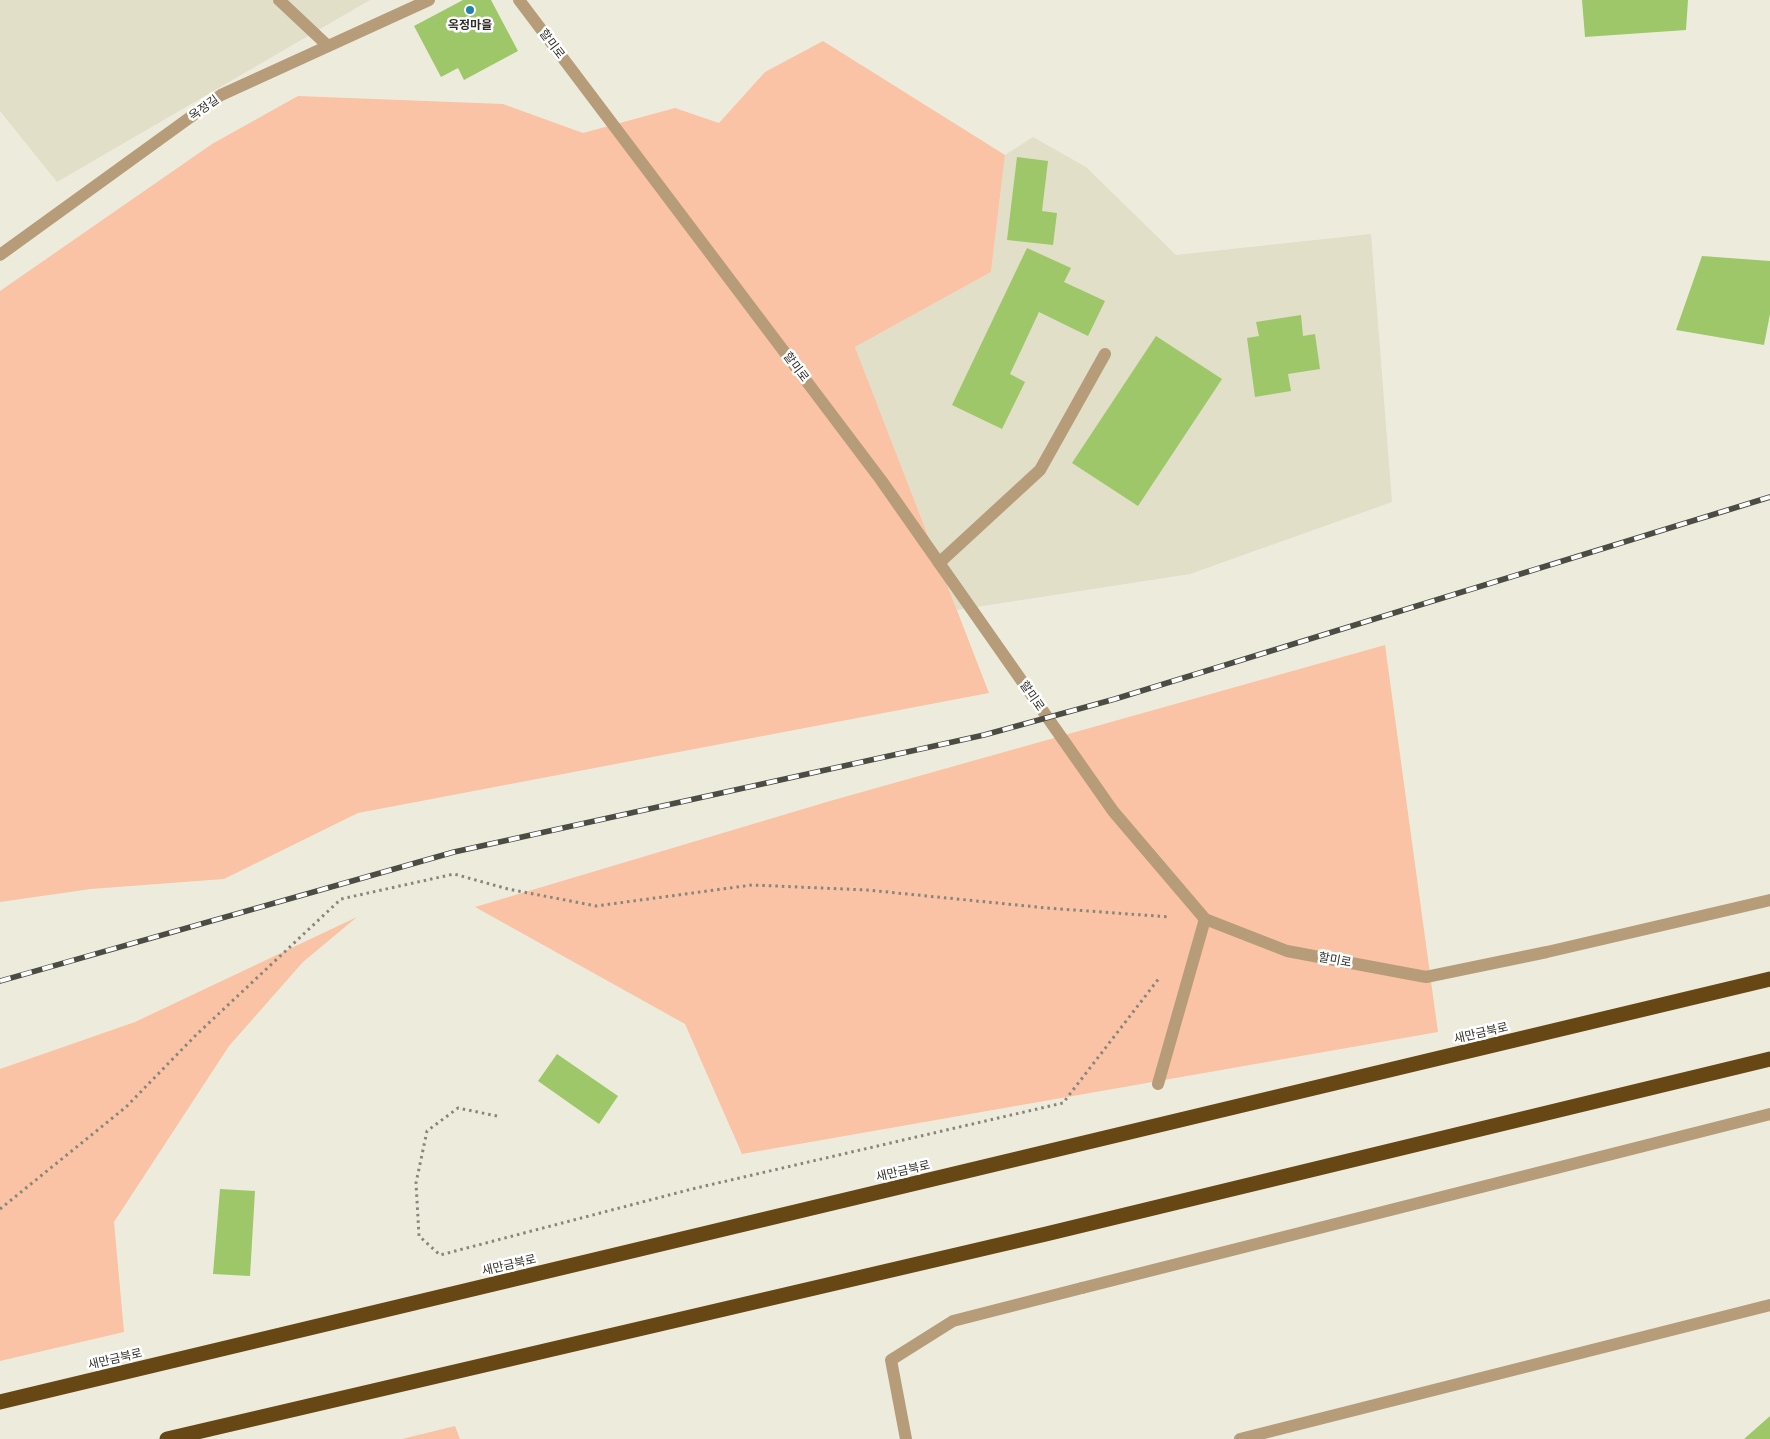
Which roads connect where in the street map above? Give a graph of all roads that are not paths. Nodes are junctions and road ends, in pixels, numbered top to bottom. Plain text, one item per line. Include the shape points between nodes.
1 (279, 0) edge
2 (430, 0) edge
3 (519, 0) edge
4 (328, 46) junction
5 (0, 254) edge
6 (1105, 354) dead end
7 (939, 563) junction
8 (1770, 900) edge
9 (1205, 919) junction
10 (1770, 979) edge
11 (1770, 1059) edge
12 (1158, 1084) dead end
13 (1770, 1114) edge
14 (1770, 1305) edge
15 (0, 1402) edge
16 (167, 1439) edge
17 (906, 1439) edge
18 (1240, 1439) edge

1 - 4 street
2 - 4 street, 옥정길
3 - 7 street, 할미로 via 881,480
4 - 5 street, 옥정길 via 221,95
6 - 7 street via 1040,470
7 - 9 street, 할미로 via 1113,811
8 - 9 street, 할미로 via 1547,952 1426,976 1287,952
9 - 12 street
10 - 15 highway, 새만금북로
11 - 16 highway via 1046,1234
13 - 17 street via 953,1321 891,1360
14 - 18 street

